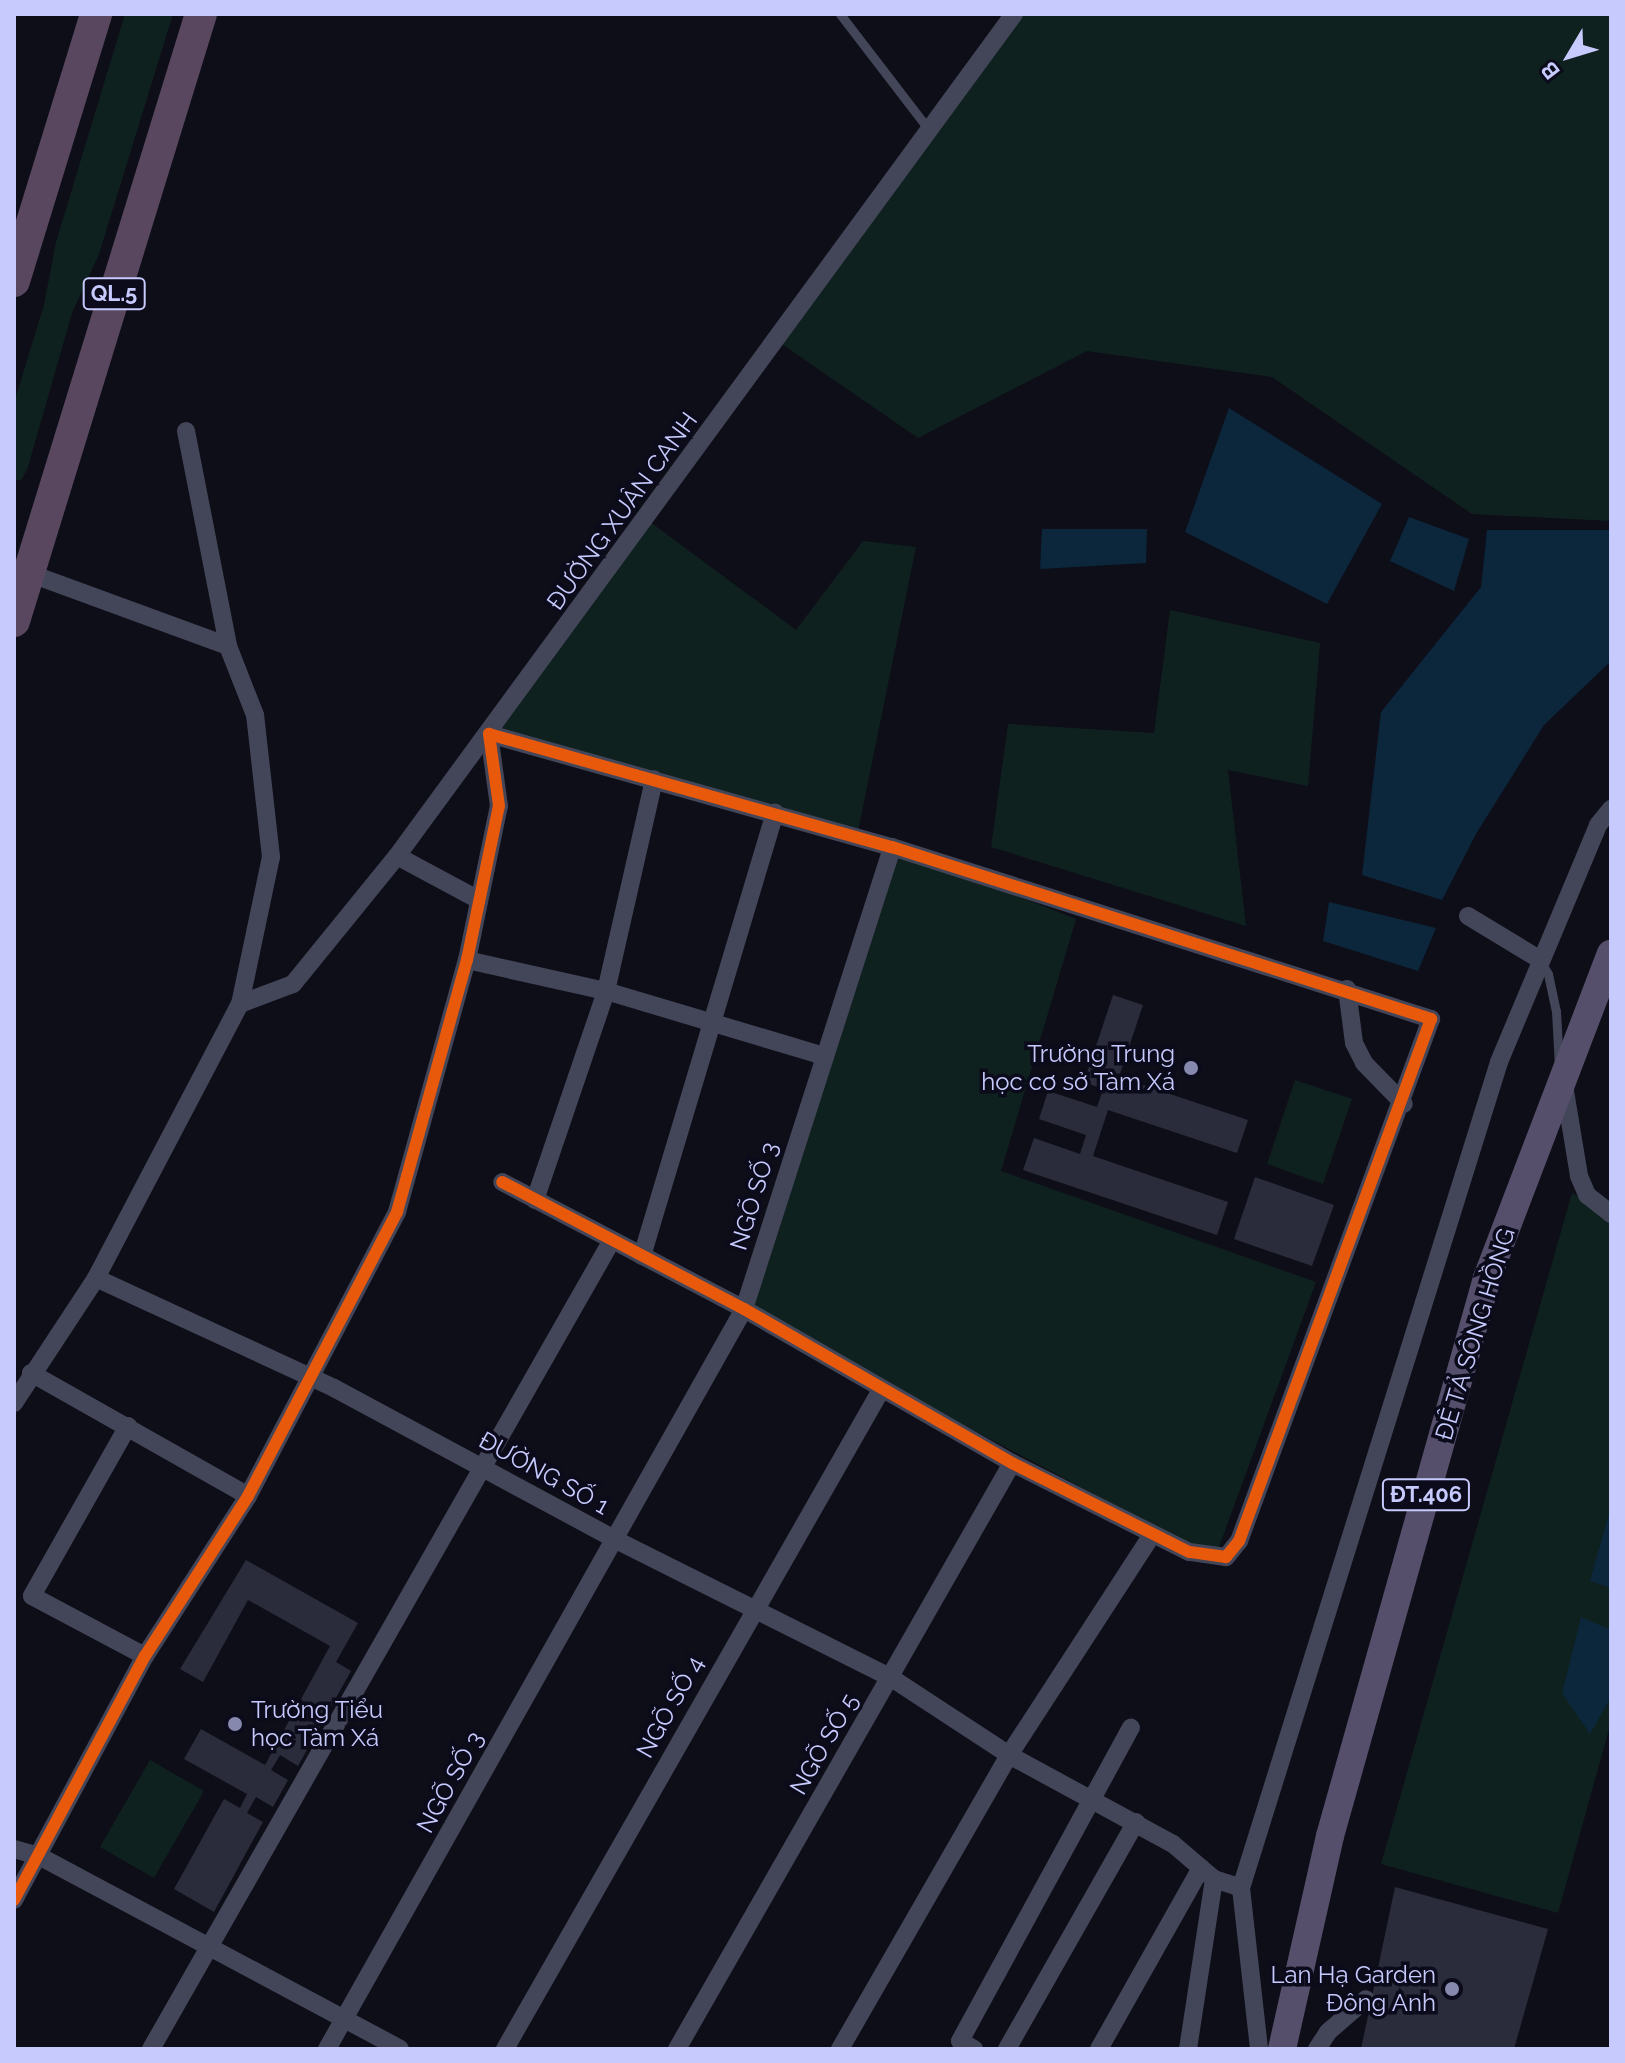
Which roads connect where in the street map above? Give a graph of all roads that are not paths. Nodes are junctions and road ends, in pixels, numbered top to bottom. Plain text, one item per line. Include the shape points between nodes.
1 (96, 14) edge
2 (201, 14) edge
3 (840, 14) edge
4 (1014, 14) edge
5 (929, 130) junction
6 (14, 281) edge
7 (186, 431) dead end
8 (19, 571) edge
9 (14, 621) edge
10 (228, 646) junction
11 (489, 734) junction
12 (654, 779) junction
13 (1611, 809) edge
14 (775, 812) junction
15 (892, 847) junction
16 (397, 856) junction
17 (479, 900) junction
18 (1468, 916) dead end
19 (1611, 954) edge
20 (1539, 959) junction
21 (467, 960) junction
22 (1347, 989) junction
23 (606, 991) junction
24 (240, 1004) junction
25 (716, 1024) junction
26 (824, 1056) junction
27 (1564, 1085) junction
28 (1404, 1104) junction
29 (502, 1182) dead end
30 (535, 1200) junction
31 (1611, 1214) edge
32 (611, 1242) junction
33 (642, 1256) junction
34 (96, 1278) junction
35 (744, 1309) junction
36 (31, 1373) junction
37 (311, 1379) junction
38 (881, 1390) junction
39 (14, 1403) edge
40 (128, 1426) junction
41 (1012, 1463) junction
42 (480, 1464) junction
43 (248, 1496) junction
44 (1152, 1535) junction
45 (614, 1539) junction
46 (755, 1605) junction
47 (145, 1656) junction
48 (890, 1677) junction
49 (1131, 1728) dead end
50 (1009, 1755) junction
51 (1091, 1797) junction
52 (1136, 1822) junction
53 (14, 1849) edge
54 (39, 1856) junction
55 (1208, 1873) junction
56 (1241, 1888) junction
57 (14, 1900) edge
58 (207, 1948) junction
59 (1366, 1999) dead end
60 (344, 2019) junction
61 (151, 2049) edge
62 (327, 2049) edge
63 (400, 2049) edge
64 (505, 2049) edge
65 (677, 2049) edge
66 (840, 2049) edge
67 (974, 2049) edge
68 (1007, 2049) edge
69 (1099, 2049) edge
70 (1188, 2049) edge
71 (1259, 2049) edge
72 (1282, 2049) edge
73 (1317, 2049) edge

1 - 6 highway
2 - 8 highway, QL.5
3 - 5 lane
4 - 5 street, ĐƯỜNG XUÂN CANH
5 - 11 street, ĐƯỜNG XUÂN CANH
7 - 10 street
8 - 9 highway, QL.5
8 - 10 street
10 - 24 street via 255,715 271,857
11 - 12 street
11 - 16 street, ĐƯỜNG XUÂN CANH
11 - 17 street via 499,806
12 - 14 street
12 - 23 street
13 - 20 street via 1598,825
14 - 15 street
14 - 25 street
15 - 22 street via 1032,895
15 - 26 street, NGÕ SỐ 3
16 - 17 street
16 - 24 street, ĐƯỜNG XUÂN CANH via 293,984
17 - 21 street
18 - 20 street
19 - 27 main road, ĐÊ TẢ SÔNG HỒNG / ĐT.406
20 - 27 lane via 1548,974
20 - 56 street via 1470,1148
21 - 23 street
21 - 37 street via 397,1212
22 - 28 street via 1354,1043 1364,1063
22 - 28 street via 1431,1019
23 - 25 street
23 - 30 street
24 - 34 street
25 - 26 street
25 - 33 street
26 - 35 street, NGÕ SỐ 3
27 - 31 street via 1579,1176 1587,1195
27 - 72 main road, ĐÊ TẢ SÔNG HỒNG / ĐT.406 via 1483,1293 1330,1836
28 - 44 street via 1233,1552 1215,1558
29 - 30 street
30 - 32 street
32 - 33 street
32 - 42 street
33 - 35 street
34 - 36 street
34 - 37 street, ĐƯỜNG SỐ 1
35 - 38 street
35 - 45 street, NGÕ SỐ 3
36 - 39 street
36 - 40 street
37 - 42 street, ĐƯỜNG SỐ 1
37 - 43 street
38 - 41 street
38 - 46 street, NGÕ SỐ 4
40 - 43 street
40 - 47 street via 32,1596
41 - 44 street
41 - 48 street, NGÕ SỐ 5
42 - 45 street, ĐƯỜNG SỐ 1
42 - 58 street
43 - 47 street
44 - 50 street
45 - 46 street, ĐƯỜNG SỐ 1
45 - 60 street, NGÕ SỐ 3
46 - 48 street, ĐƯỜNG SỐ 1
46 - 64 street, NGÕ SỐ 4
47 - 54 street
48 - 50 street, ĐƯỜNG SỐ 1
48 - 65 street, NGÕ SỐ 5
49 - 51 street
50 - 51 street, ĐƯỜNG SỐ 1
50 - 66 street
51 - 52 street, ĐƯỜNG SỐ 1
51 - 67 street via 960,2041
52 - 55 street, ĐƯỜNG SỐ 1
52 - 68 street
53 - 54 street
54 - 57 street
54 - 58 street
55 - 56 street, ĐƯỜNG SỐ 1
55 - 69 street
55 - 70 street
56 - 71 street
58 - 60 street
58 - 61 street
59 - 73 street
60 - 62 street, NGÕ SỐ 3
60 - 63 street

